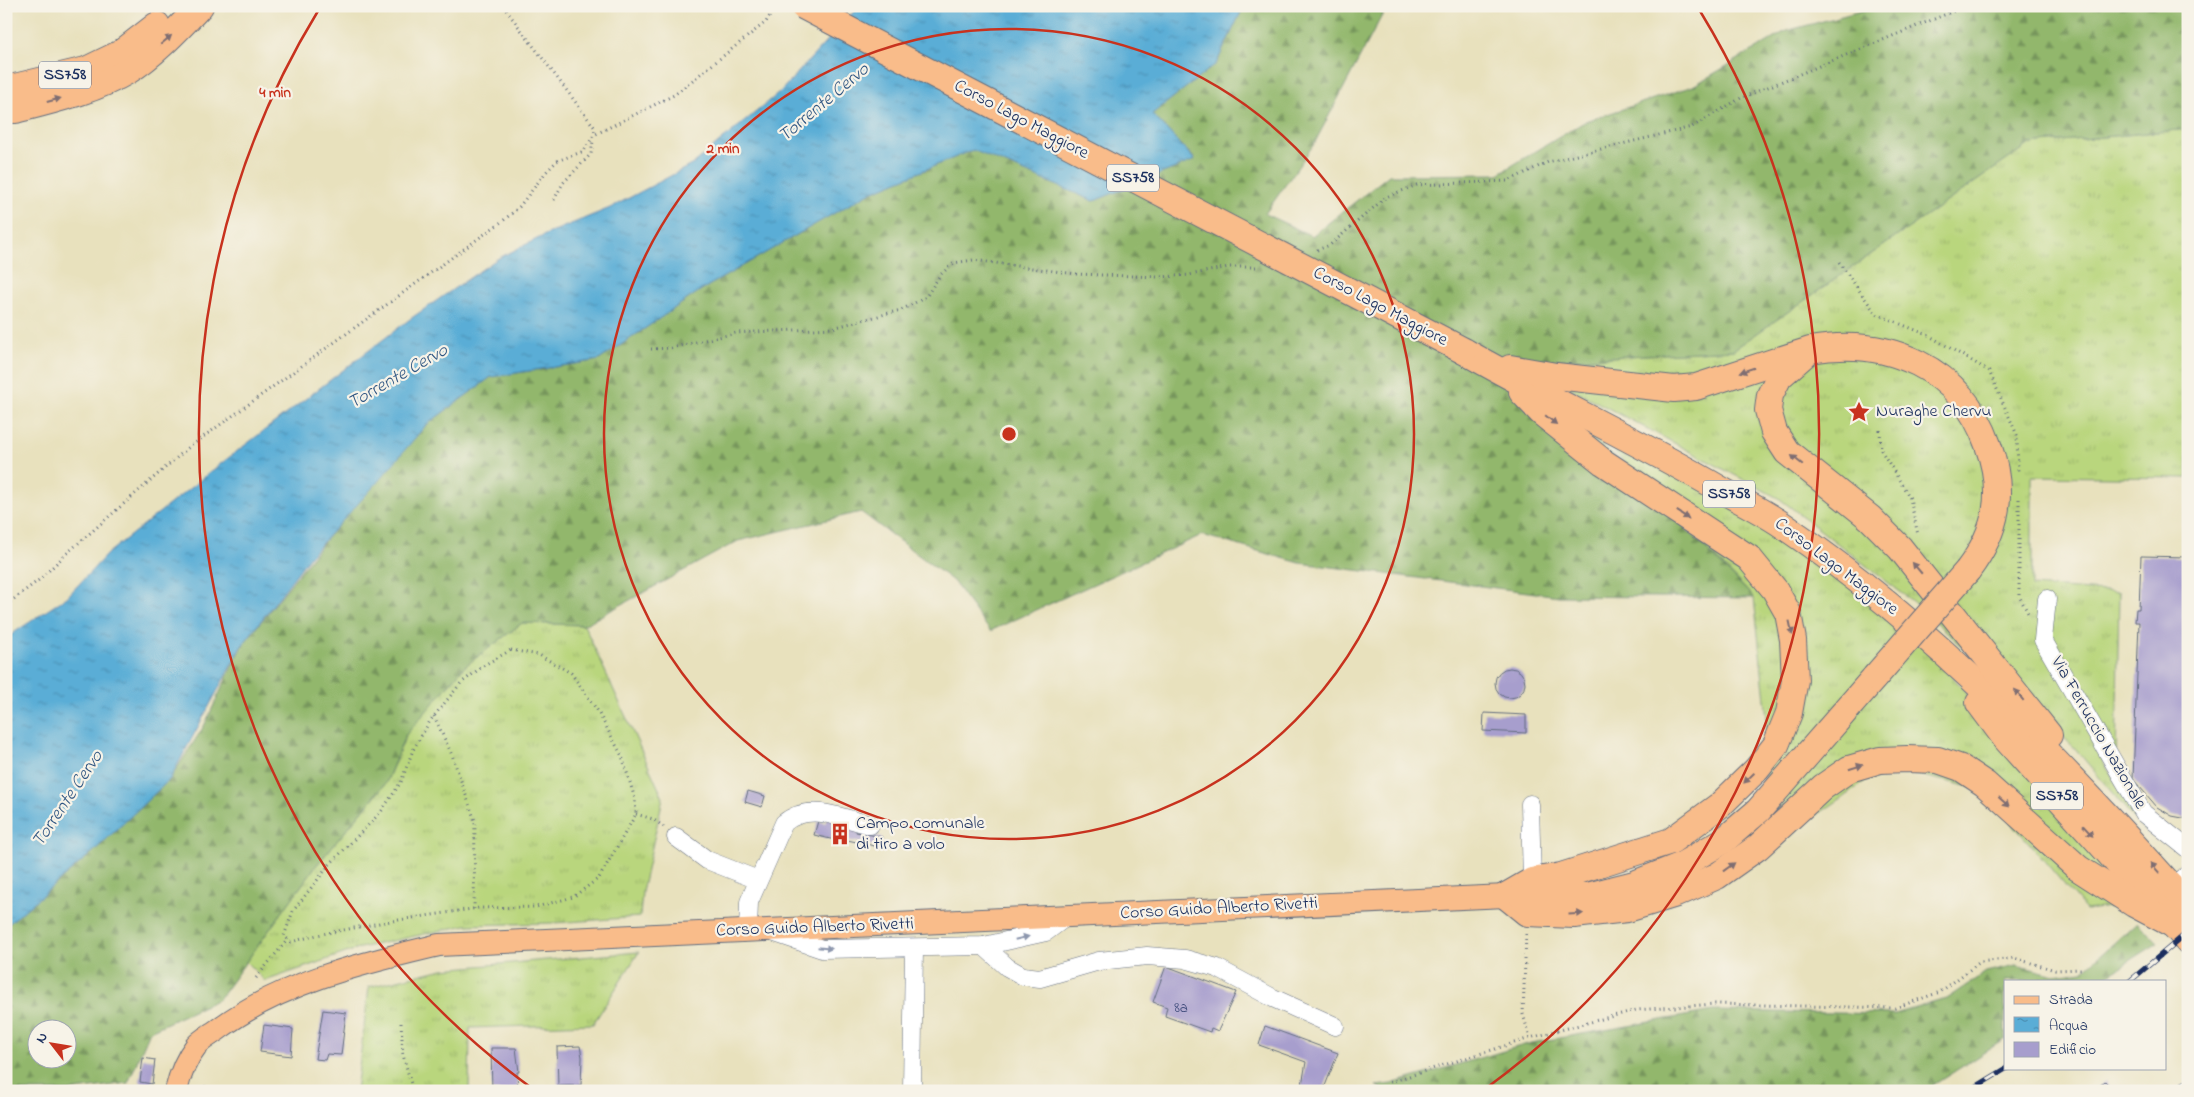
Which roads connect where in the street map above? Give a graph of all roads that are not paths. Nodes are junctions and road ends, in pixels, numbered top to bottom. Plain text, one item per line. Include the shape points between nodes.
1 (176, 6) edge
2 (200, 6) edge
3 (803, 6) edge
4 (6, 89) edge
5 (6, 110) edge
6 (1810, 350) junction
7 (1496, 369) junction
8 (2047, 599) dead end
9 (1934, 645) junction
10 (1530, 804) dead end
11 (2099, 805) junction
12 (870, 825) dead end
13 (676, 837) road end
14 (2188, 849) edge
15 (758, 880) junction
16 (1532, 881) junction
17 (1506, 896) junction
18 (2182, 906) edge
19 (1066, 917) junction
20 (755, 929) junction
21 (984, 946) junction
22 (914, 949) junction
23 (1335, 1026) dead end
24 (176, 1091) edge
25 (912, 1091) edge

1 - 4 highway, SS758 via 121,53 95,66
5 -> 2 highway via 74,94 129,70
3 - 7 highway, Corso Lago Maggiore / SS758, bridge
6 -> 7 highway via 1696,387 1674,389
11 -> 6 highway via 2044,728 1914,565 1870,518 1787,452 1774,432 1768,410 1770,395 1779,377
6 - 17 highway, bridge via 1845,346 1880,349 1918,362 1947,381 1970,406 1995,464 1998,500 1991,532 1968,570 1758,811 1722,841 1682,864 1634,884 1587,896
7 - 9 highway, Corso Lago Maggiore / SS758 via 1782,524 1846,570
7 -> 16 highway via 1542,413 1603,462 1749,558 1788,613 1793,640 1795,680 1789,713 1776,745 1758,769 1720,805 1671,841 1562,876
8 - 14 street, Via Ferruccio Nazionale via 2043,640 2143,813
9 - 11 highway, Corso Lago Maggiore / SS758 via 2020,724
9 -> 18 highway, Corso Lago Maggiore / SS758 via 2005,738
10 - 16 street
18 -> 11 highway, Corso Lago Maggiore / SS758
12 - 15 street via 819,812 795,814 784,823
13 - 15 street via 707,860
15 - 20 street via 749,902
16 - 17 highway
17 -> 18 highway via 1527,913 1574,915 1627,909 1676,894 1717,876 1758,847 1823,787 1849,769 1880,760 1907,758 1938,760 1961,768 1985,784 2078,868 2134,904
17 - 19 main road, Corso Guido Alberto Rivetti
19 - 20 main road, Corso Guido Alberto Rivetti
21 -> 19 street via 1046,932
20 -> 22 street via 822,949
20 - 24 main road, Corso Guido Alberto Rivetti via 439,945 350,967 303,984 238,1015 197,1045 181,1069
21 - 22 street
21 - 23 street via 1007,967 1023,976 1040,978 1099,961 1147,956 1185,959 1217,968
22 - 25 street

